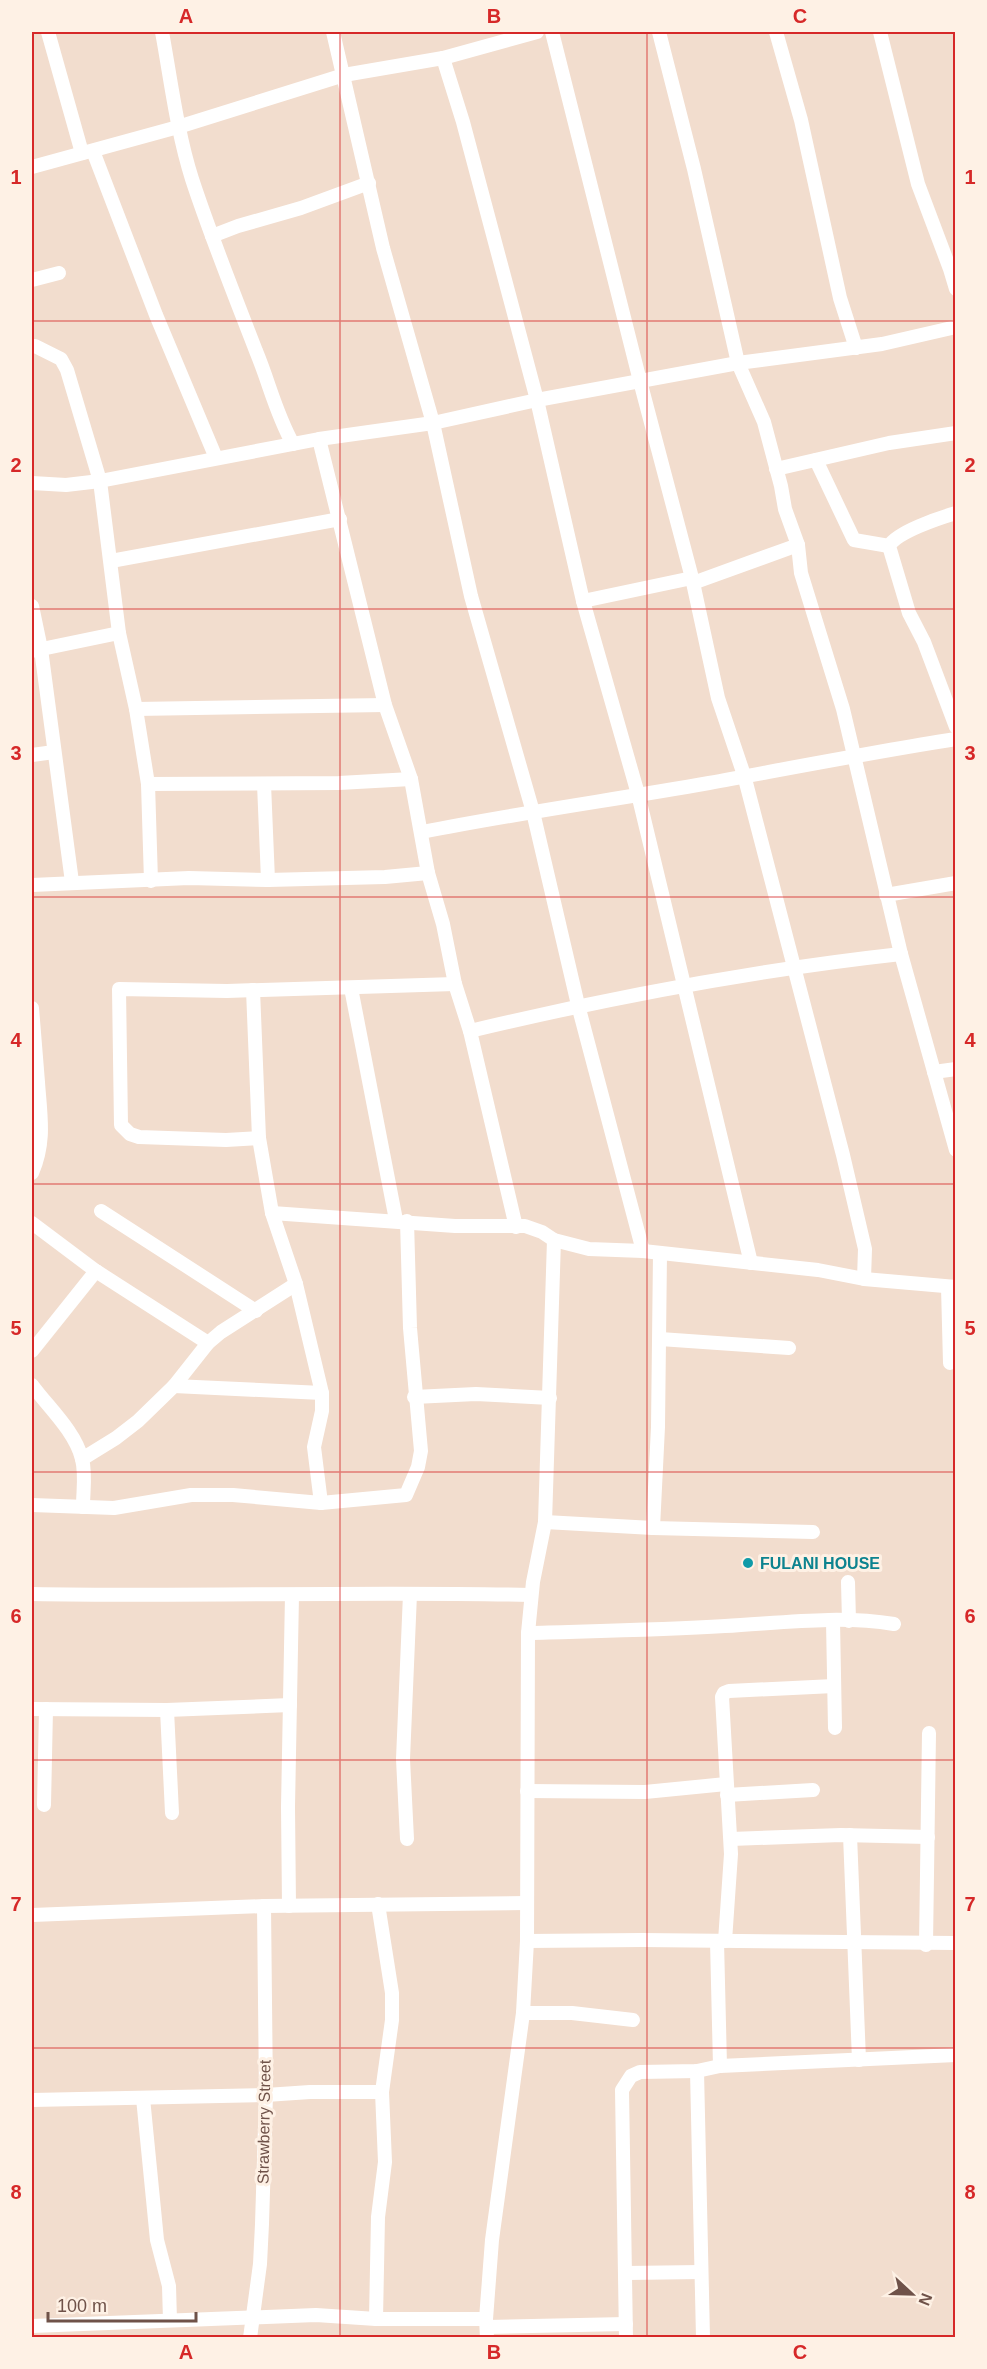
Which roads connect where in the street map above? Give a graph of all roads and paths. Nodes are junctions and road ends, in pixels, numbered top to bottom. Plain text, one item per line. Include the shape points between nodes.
1 (48, 32) edge
2 (162, 32) edge
3 (333, 32) edge
4 (537, 32) edge
5 (552, 32) edge
6 (659, 32) edge
7 (776, 32) edge
8 (880, 32) edge
9 (444, 58) junction
10 (344, 75) junction
11 (178, 126) junction
12 (88, 152) junction
13 (32, 166) edge
14 (369, 183) junction
15 (212, 236) junction
16 (59, 273) dead end
17 (32, 280) edge
18 (956, 289) edge
19 (956, 327) edge
20 (36, 346) dead end
21 (856, 348) junction
22 (738, 363) junction
23 (640, 381) junction
24 (537, 400) junction
25 (433, 423) junction
26 (956, 433) edge
27 (319, 439) junction
28 (293, 444) junction
29 (216, 458) junction
30 (816, 460) junction
31 (776, 469) junction
32 (100, 481) junction
33 (32, 483) edge
34 (956, 513) edge
35 (340, 519) junction
36 (798, 545) junction
37 (889, 546) junction
38 (111, 561) junction
39 (692, 580) junction
40 (583, 601) junction
41 (32, 606) edge
42 (119, 633) junction
43 (36, 650) edge
44 (385, 705) junction
45 (136, 709) junction
46 (956, 728) edge
47 (956, 739) edge
48 (54, 752) junction
49 (32, 755) edge
50 (854, 755) junction
51 (744, 775) junction
52 (411, 779) junction
53 (148, 784) junction
54 (264, 784) junction
55 (638, 794) junction
56 (532, 812) junction
57 (422, 832) junction
58 (428, 873) junction
59 (268, 880) junction
60 (151, 881) junction
61 (72, 882) junction
62 (956, 883) edge
63 (32, 885) edge
64 (886, 895) junction
65 (901, 954) junction
66 (794, 968) junction
67 (455, 984) junction
68 (685, 986) junction
69 (351, 988) junction
70 (253, 990) junction
71 (578, 1005) junction
72 (32, 1008) edge
73 (470, 1031) junction
74 (956, 1069) edge
75 (934, 1072) junction
76 (35, 1101) edge
77 (259, 1138) junction
78 (956, 1150) edge
79 (32, 1173) edge
80 (101, 1211) dead end
81 (272, 1213) junction
82 (402, 1221) junction
83 (32, 1223) edge
84 (516, 1227) junction
85 (554, 1240) junction
86 (643, 1251) junction
87 (660, 1254) junction
88 (751, 1263) junction
89 (96, 1271) junction
90 (864, 1279) junction
91 (296, 1284) junction
92 (952, 1287) edge
93 (256, 1311) junction
94 (660, 1339) junction
95 (208, 1343) junction
96 (789, 1348) dead end
97 (32, 1351) edge
98 (950, 1363) dead end
99 (32, 1385) edge
100 (174, 1386) junction
101 (322, 1393) junction
102 (414, 1396) junction
103 (550, 1398) junction
104 (82, 1459) junction
105 (321, 1503) junction
106 (32, 1505) edge
107 (83, 1507) junction
108 (545, 1522) junction
109 (653, 1528) junction
110 (813, 1532) dead end
111 (848, 1582) dead end
112 (32, 1594) edge
113 (410, 1594) junction
114 (292, 1595) junction
115 (531, 1595) junction
116 (833, 1621) junction
117 (849, 1621) junction
118 (894, 1624) dead end
119 (528, 1633) junction
120 (834, 1686) junction
121 (290, 1705) junction
122 (39, 1709) edge
123 (167, 1710) junction
124 (835, 1728) dead end
125 (929, 1733) dead end
126 (727, 1790) junction
127 (813, 1790) dead end
128 (527, 1791) junction
129 (44, 1805) dead end
130 (172, 1813) dead end
131 (850, 1835) junction
132 (927, 1837) junction
133 (407, 1839) dead end
134 (731, 1839) junction
135 (527, 1903) junction
136 (378, 1904) junction
137 (264, 1906) junction
138 (289, 1906) junction
139 (32, 1915) edge
140 (527, 1941) junction
141 (721, 1941) junction
142 (854, 1943) junction
143 (956, 1943) edge
144 (926, 1945) junction
145 (523, 2013) junction
146 (633, 2020) dead end
147 (956, 2055) edge
148 (859, 2060) junction
149 (720, 2066) junction
150 (697, 2070) junction
151 (382, 2092) junction
152 (266, 2095) junction
153 (143, 2098) junction
154 (32, 2100) edge
155 (701, 2272) junction
156 (626, 2273) junction
157 (253, 2318) junction
158 (375, 2319) junction
159 (170, 2320) junction
160 (140, 2323) junction
161 (32, 2326) edge
162 (487, 2328) edge
163 (626, 2331) edge
164 (139, 2337) edge
165 (250, 2337) edge
166 (704, 2337) edge

1 - 12 street
2 - 11 street
3 - 10 street
4 - 9 street
5 - 23 street
6 - 22 street
7 - 21 street via 801,120 840,298
8 - 18 street via 918,184
9 - 10 street
9 - 24 street
10 - 11 street
10 - 14 street
11 - 12 street
11 - 15 street
12 - 13 street
12 - 29 street
14 - 15 street
14 - 25 street via 383,248
15 - 28 street via 280,421
16 - 17 street
19 - 21 street
20 - 32 street via 61,359 67,370
21 - 22 street
22 - 23 street
22 - 31 street via 764,422
23 - 24 street
23 - 39 street
24 - 25 street
24 - 40 street
25 - 27 street
25 - 56 street via 471,596
26 - 30 street
27 - 28 street
27 - 35 street
28 - 29 street
29 - 32 street
30 - 31 street
30 - 37 street via 854,540
31 - 36 street
32 - 33 street via 66,486
32 - 38 street
34 - 37 street via 904,534
35 - 38 street
35 - 44 street
36 - 39 street
36 - 50 street via 801,573
37 - 46 street via 909,613
38 - 42 street
39 - 40 street
39 - 51 street via 718,698
40 - 55 street
41 - 43 street
42 - 43 street
42 - 45 street
43 - 48 street
44 - 45 street
44 - 52 street
45 - 53 street
47 - 50 street
48 - 49 street
48 - 61 street
50 - 51 street
50 - 64 street
51 - 55 street
51 - 66 street
52 - 54 street
52 - 57 street
53 - 54 street
53 - 60 street
54 - 59 street
55 - 56 street
55 - 68 street
56 - 57 street
56 - 71 street
57 - 58 street
58 - 59 street
58 - 67 street
59 - 60 street
60 - 61 street
61 - 63 street
62 - 64 street
64 - 65 street
65 - 66 street
65 - 75 street
66 - 68 street
66 - 90 street via 858,1215 865,1249
67 - 69 street
67 - 73 street
68 - 71 street
68 - 88 street
69 - 70 street
69 - 82 street
70 - 77 street
70 - 77 street via 119,989 122,1125 130,1134 140,1137
71 - 73 street
71 - 86 street
72 - 76 street
73 - 84 street
74 - 75 street
75 - 78 street
76 - 79 street via 43,1120
77 - 81 street
80 - 93 street
81 - 82 street
81 - 91 street
82 - 84 street
82 - 102 street
83 - 89 street
84 - 85 street via 533,1228
85 - 86 street via 589,1249
85 - 103 street
86 - 87 street
87 - 88 street
87 - 94 street
88 - 90 street
89 - 95 street
89 - 97 street
90 - 92 street
91 - 93 street
91 - 101 street
92 - 98 street
93 - 95 street
94 - 96 street
94 - 109 street
95 - 100 street
99 - 104 street
100 - 101 street
100 - 104 street via 130,1427
101 - 105 street via 314,1447
102 - 103 street
102 - 105 street via 420,1457 406,1495
103 - 108 street
104 - 107 street
105 - 107 street via 191,1495 114,1508
106 - 107 street
108 - 109 street
108 - 115 street
109 - 110 street
111 - 117 street
112 - 114 street
113 - 114 street
113 - 115 street
113 - 133 street via 403,1759
114 - 121 street
115 - 119 street
116 - 117 street
116 - 119 street
116 - 120 street
117 - 118 street
119 - 128 street
120 - 124 street
120 - 126 street via 724,1693
121 - 123 street
121 - 138 street
122 - 123 street
122 - 129 street
123 - 130 street
125 - 132 street
126 - 127 street
126 - 128 street
126 - 134 street
128 - 135 street
131 - 132 street
131 - 134 street
131 - 142 street
132 - 144 street
134 - 141 street
135 - 136 street
135 - 140 street
136 - 138 street
136 - 151 street via 392,1993 390,2048
137 - 138 street
137 - 139 street
137 - 152 street, Strawberry Street
140 - 141 street
140 - 145 street
141 - 142 street
141 - 149 street
142 - 144 street
142 - 148 street
143 - 144 street
145 - 146 street via 572,2013
145 - 162 street via 492,2240
147 - 148 street
148 - 149 street
149 - 150 street
150 - 155 street
150 - 156 street via 640,2072 631,2076 622,2090
151 - 152 street
151 - 158 street via 385,2162
152 - 153 street
152 - 157 street, Strawberry Street via 262,2234
153 - 154 street
153 - 159 street via 157,2241 169,2286
155 - 156 street
155 - 166 street
156 - 163 street
157 - 158 street via 316,2315
157 - 159 street
157 - 165 street, Strawberry Street
158 - 162 street
159 - 160 street
160 - 161 street
160 - 164 street
162 - 163 street

